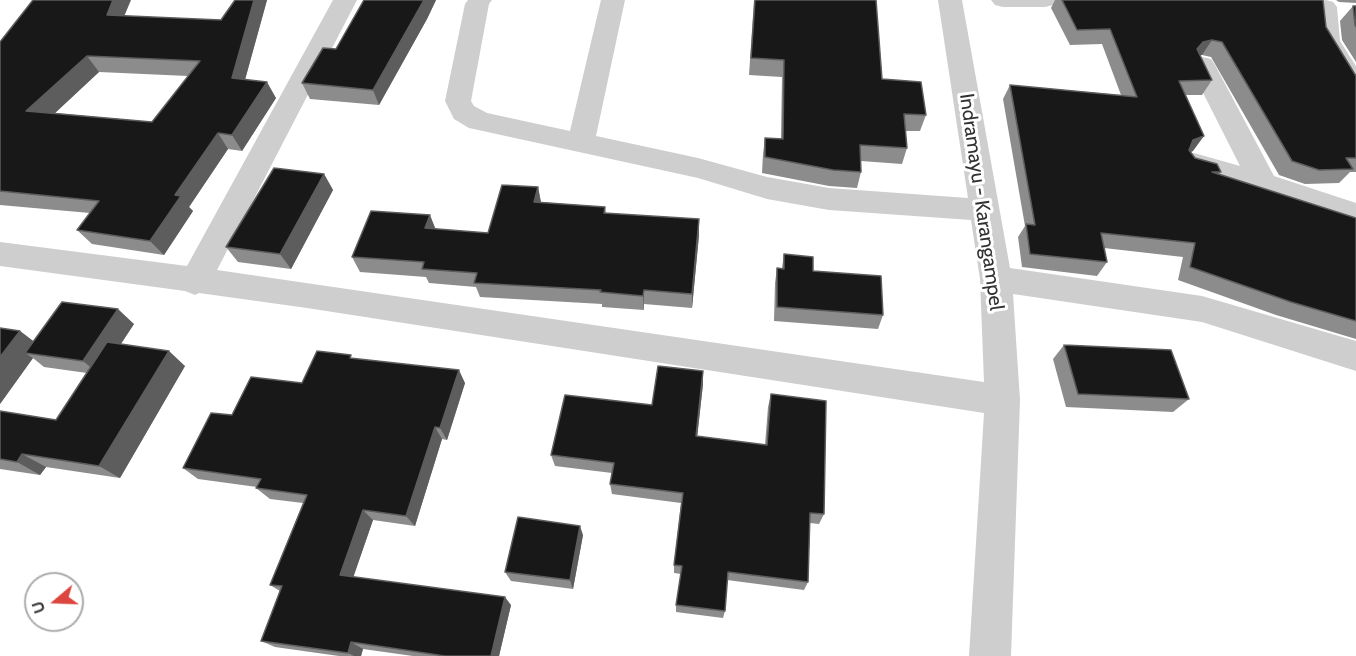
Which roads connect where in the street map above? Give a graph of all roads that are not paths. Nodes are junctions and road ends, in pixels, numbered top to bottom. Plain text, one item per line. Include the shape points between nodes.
1 (345, 0) edge
2 (480, 0) edge
3 (613, 0) edge
4 (950, 0) edge
5 (1003, 0) edge
6 (1045, 0) edge
7 (1314, 3) edge
8 (1351, 14) edge
9 (1202, 65) edge
10 (1356, 88) edge
11 (581, 142) junction
12 (1194, 163) edge
13 (1263, 183) junction
14 (985, 210) junction
15 (1356, 215) edge
16 (0, 254) edge
17 (996, 279) junction
18 (195, 282) junction
19 (1356, 356) edge
20 (1002, 400) junction
21 (990, 656) edge

1 - 18 street
2 - 11 street via 458,101 464,112 479,121
3 - 11 street
4 - 14 street, Indramayu - Karangampel
5 - 6 street
7 - 8 street
7 - 10 street via 1328,41
9 - 13 street
11 - 14 street via 767,188 829,199
12 - 13 street
13 - 15 street
14 - 17 street, Indramayu - Karangampel
16 - 18 street
17 - 19 street via 1193,307
17 - 20 street, Indramayu - Karangampel
18 - 20 street via 307,295
20 - 21 street, Indramayu - Karangampel

